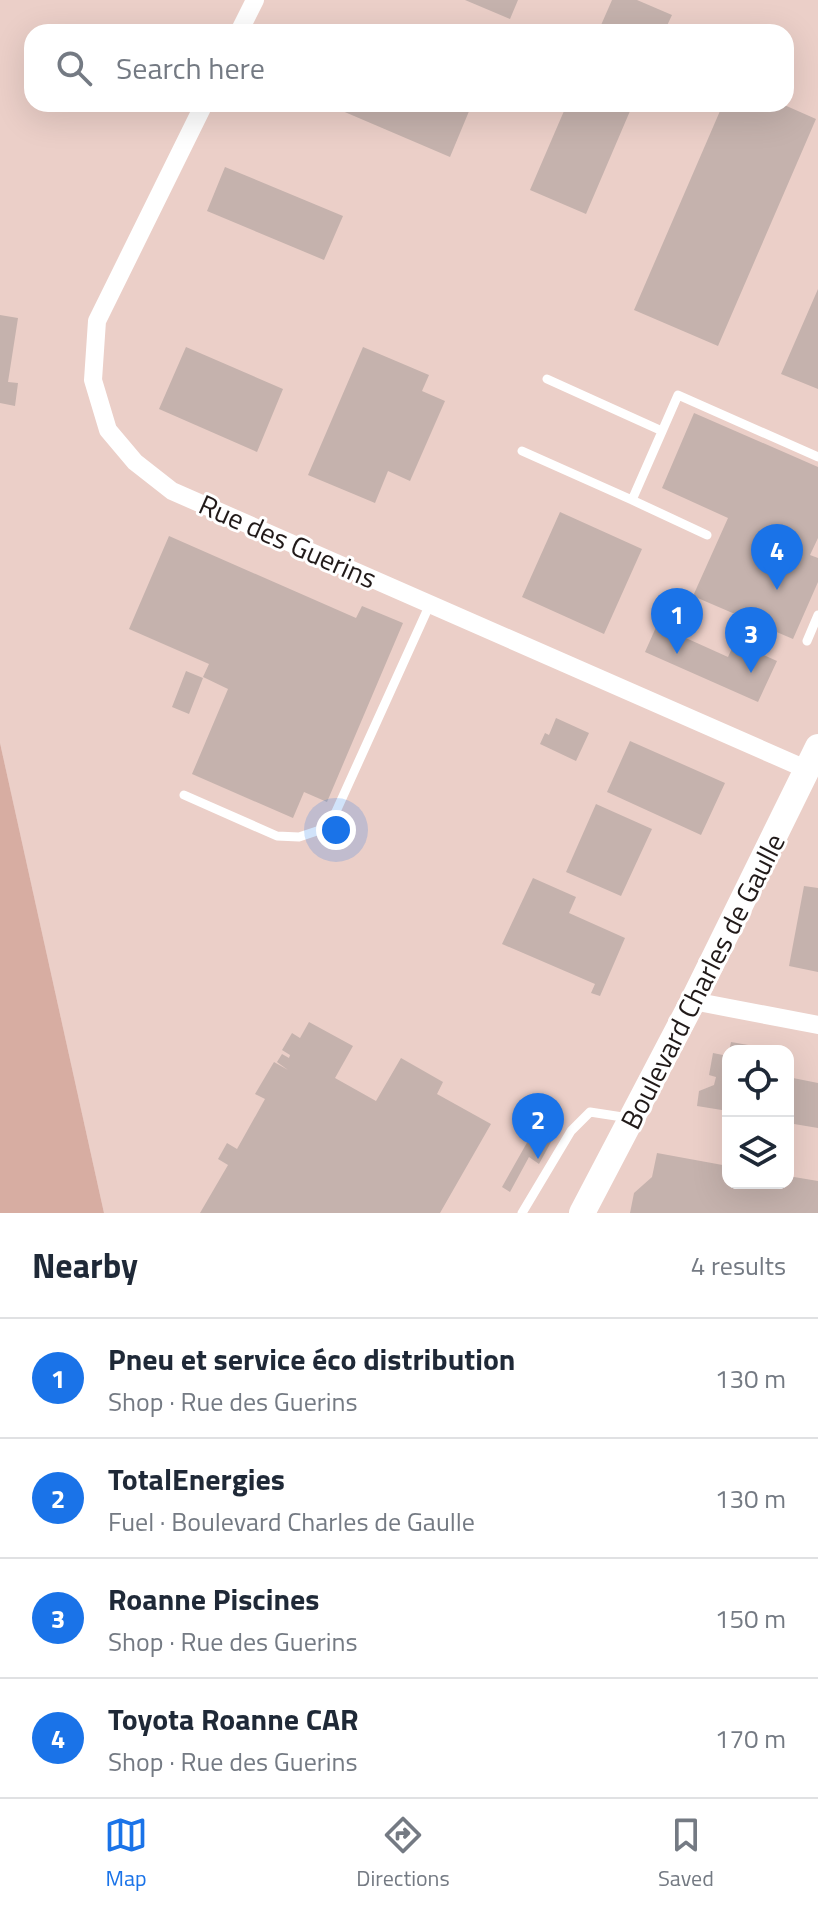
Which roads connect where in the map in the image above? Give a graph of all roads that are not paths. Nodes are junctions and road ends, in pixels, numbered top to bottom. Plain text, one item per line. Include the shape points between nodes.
1 (255, 0) edge
2 (243, 24) edge
3 (200, 112) edge
4 (547, 379) dead end
5 (662, 431) junction
6 (522, 451) dead end
7 (818, 457) edge
8 (632, 500) junction
9 (707, 535) dead end
10 (430, 604) junction
11 (818, 615) edge
12 (807, 641) dead end
13 (813, 758) edge
14 (184, 795) dead end
15 (693, 1001) junction
16 (818, 1025) edge
17 (632, 1119) junction
18 (522, 1213) edge
19 (582, 1213) edge

1 - 2 street
3 - 10 street, Rue des Guerins via 97,321 93,380 108,430 135,462 172,491
4 - 5 lane
5 - 7 lane via 678,395
5 - 8 lane
6 - 8 lane
8 - 9 lane
10 - 13 street, Rue des Guerins
10 - 14 lane via 329,827 299,837 277,836
11 - 12 lane
13 - 15 street, Boulevard Charles de Gaulle
15 - 16 street
15 - 17 street, Boulevard Charles de Gaulle
17 - 18 lane via 590,1112 571,1131
17 - 19 street, Boulevard Charles de Gaulle

